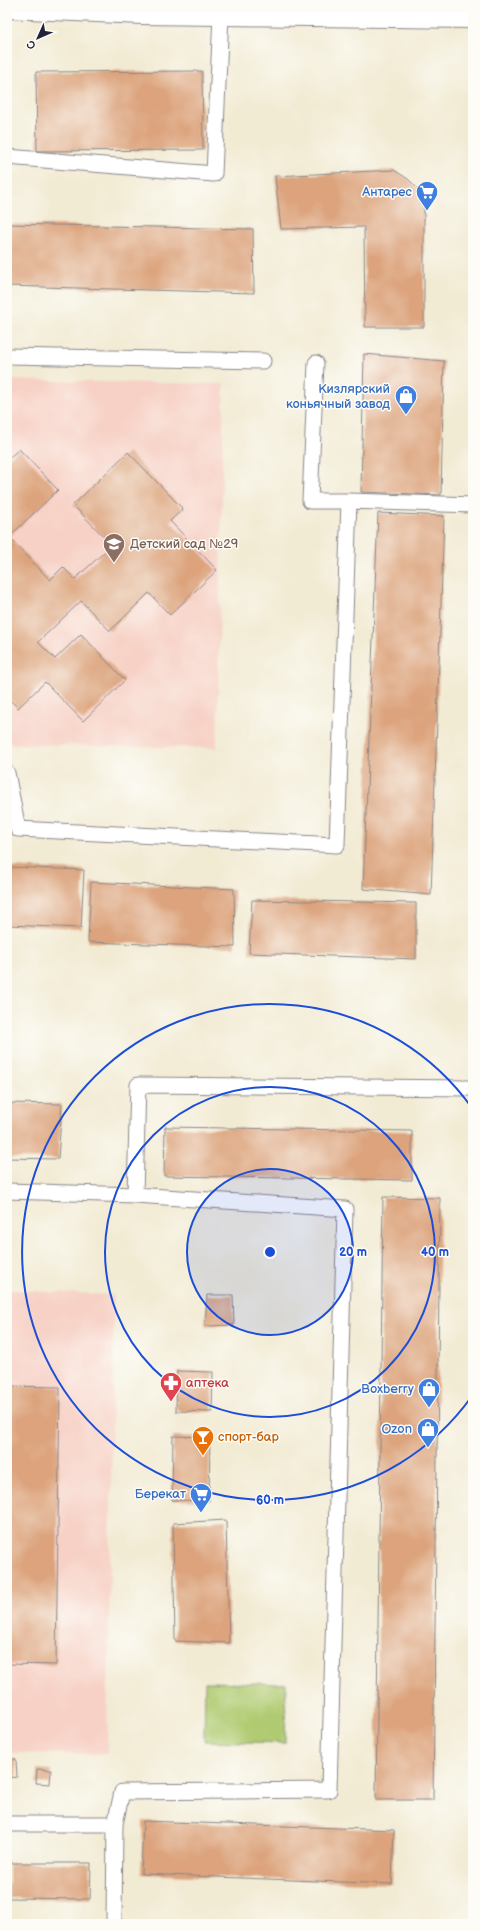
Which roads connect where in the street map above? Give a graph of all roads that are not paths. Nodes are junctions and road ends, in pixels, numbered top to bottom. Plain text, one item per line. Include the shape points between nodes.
1 (7, 7) edge
2 (142, 10) edge
3 (221, 14) junction
4 (473, 17) edge
5 (7, 157) edge
6 (7, 356) edge
7 (263, 361) dead end
8 (316, 363) dead end
9 (349, 501) junction
10 (473, 506) edge
11 (7, 773) edge
12 (473, 1088) edge
13 (7, 1191) edge
14 (135, 1195) junction
15 (7, 1824) edge
16 (115, 1824) junction
17 (114, 1924) edge

1 - 2 street
2 - 3 street
3 - 4 street
3 - 5 lane via 214,174
6 - 7 lane
8 - 9 lane via 310,501
9 - 10 lane
9 - 11 lane via 338,845 18,829
12 - 14 lane via 138,1085
13 - 14 lane
14 - 16 lane via 345,1208 329,1790 122,1792
15 - 16 lane
16 - 17 lane

